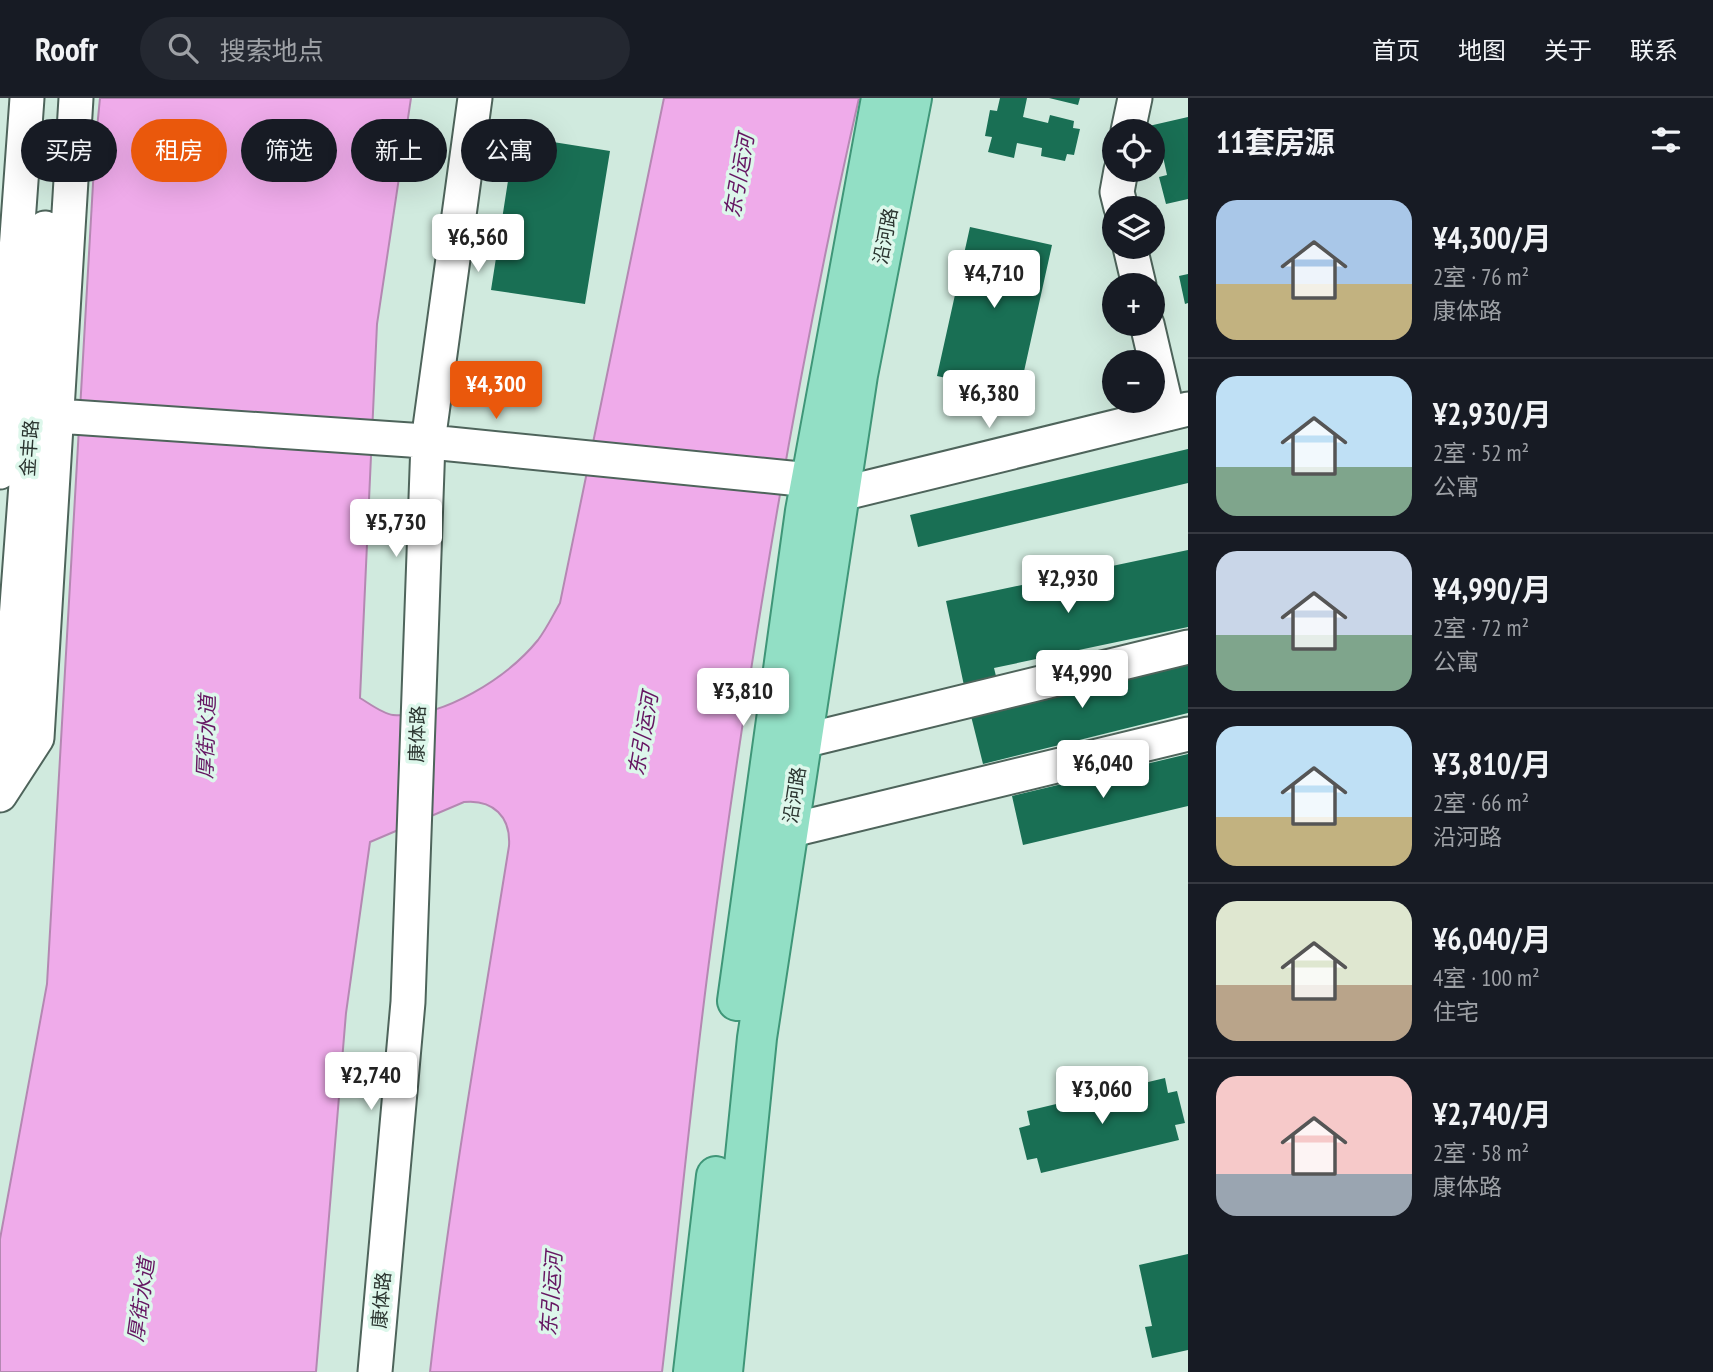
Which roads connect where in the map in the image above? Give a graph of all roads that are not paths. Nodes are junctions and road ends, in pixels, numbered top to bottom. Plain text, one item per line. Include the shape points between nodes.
1 (27, 98) edge
2 (55, 98) edge
3 (76, 98) edge
4 (475, 98) edge
5 (881, 98) edge
6 (912, 98) edge
7 (1135, 98) edge
8 (1131, 119) edge
9 (1151, 336) edge
10 (1178, 411) edge
11 (57, 416) junction
12 (415, 441) junction
13 (0, 472) edge
14 (815, 485) junction
15 (1188, 647) edge
16 (1188, 734) edge
17 (803, 741) junction
18 (0, 796) edge
19 (789, 831) junction
20 (375, 1372) edge
21 (693, 1372) edge
22 (723, 1372) edge

1 - 13 street, 金丰路
2 - 18 street, 金丰路
3 - 11 street
4 - 12 street, 康体路
5 - 14 main road, 沿河路
6 - 14 main road, 沿河路 via 858,375
7 - 8 street
9 - 10 street
10 - 14 street
11 - 12 street
11 - 18 street via 37,738
12 - 14 street
12 - 20 street, 康体路 via 419,678 408,1002
14 - 17 main road, 沿河路
14 - 21 main road, 沿河路 via 768,765
15 - 17 street
16 - 19 street
17 - 19 main road, 沿河路
19 - 22 main road, 沿河路 via 757,1038

